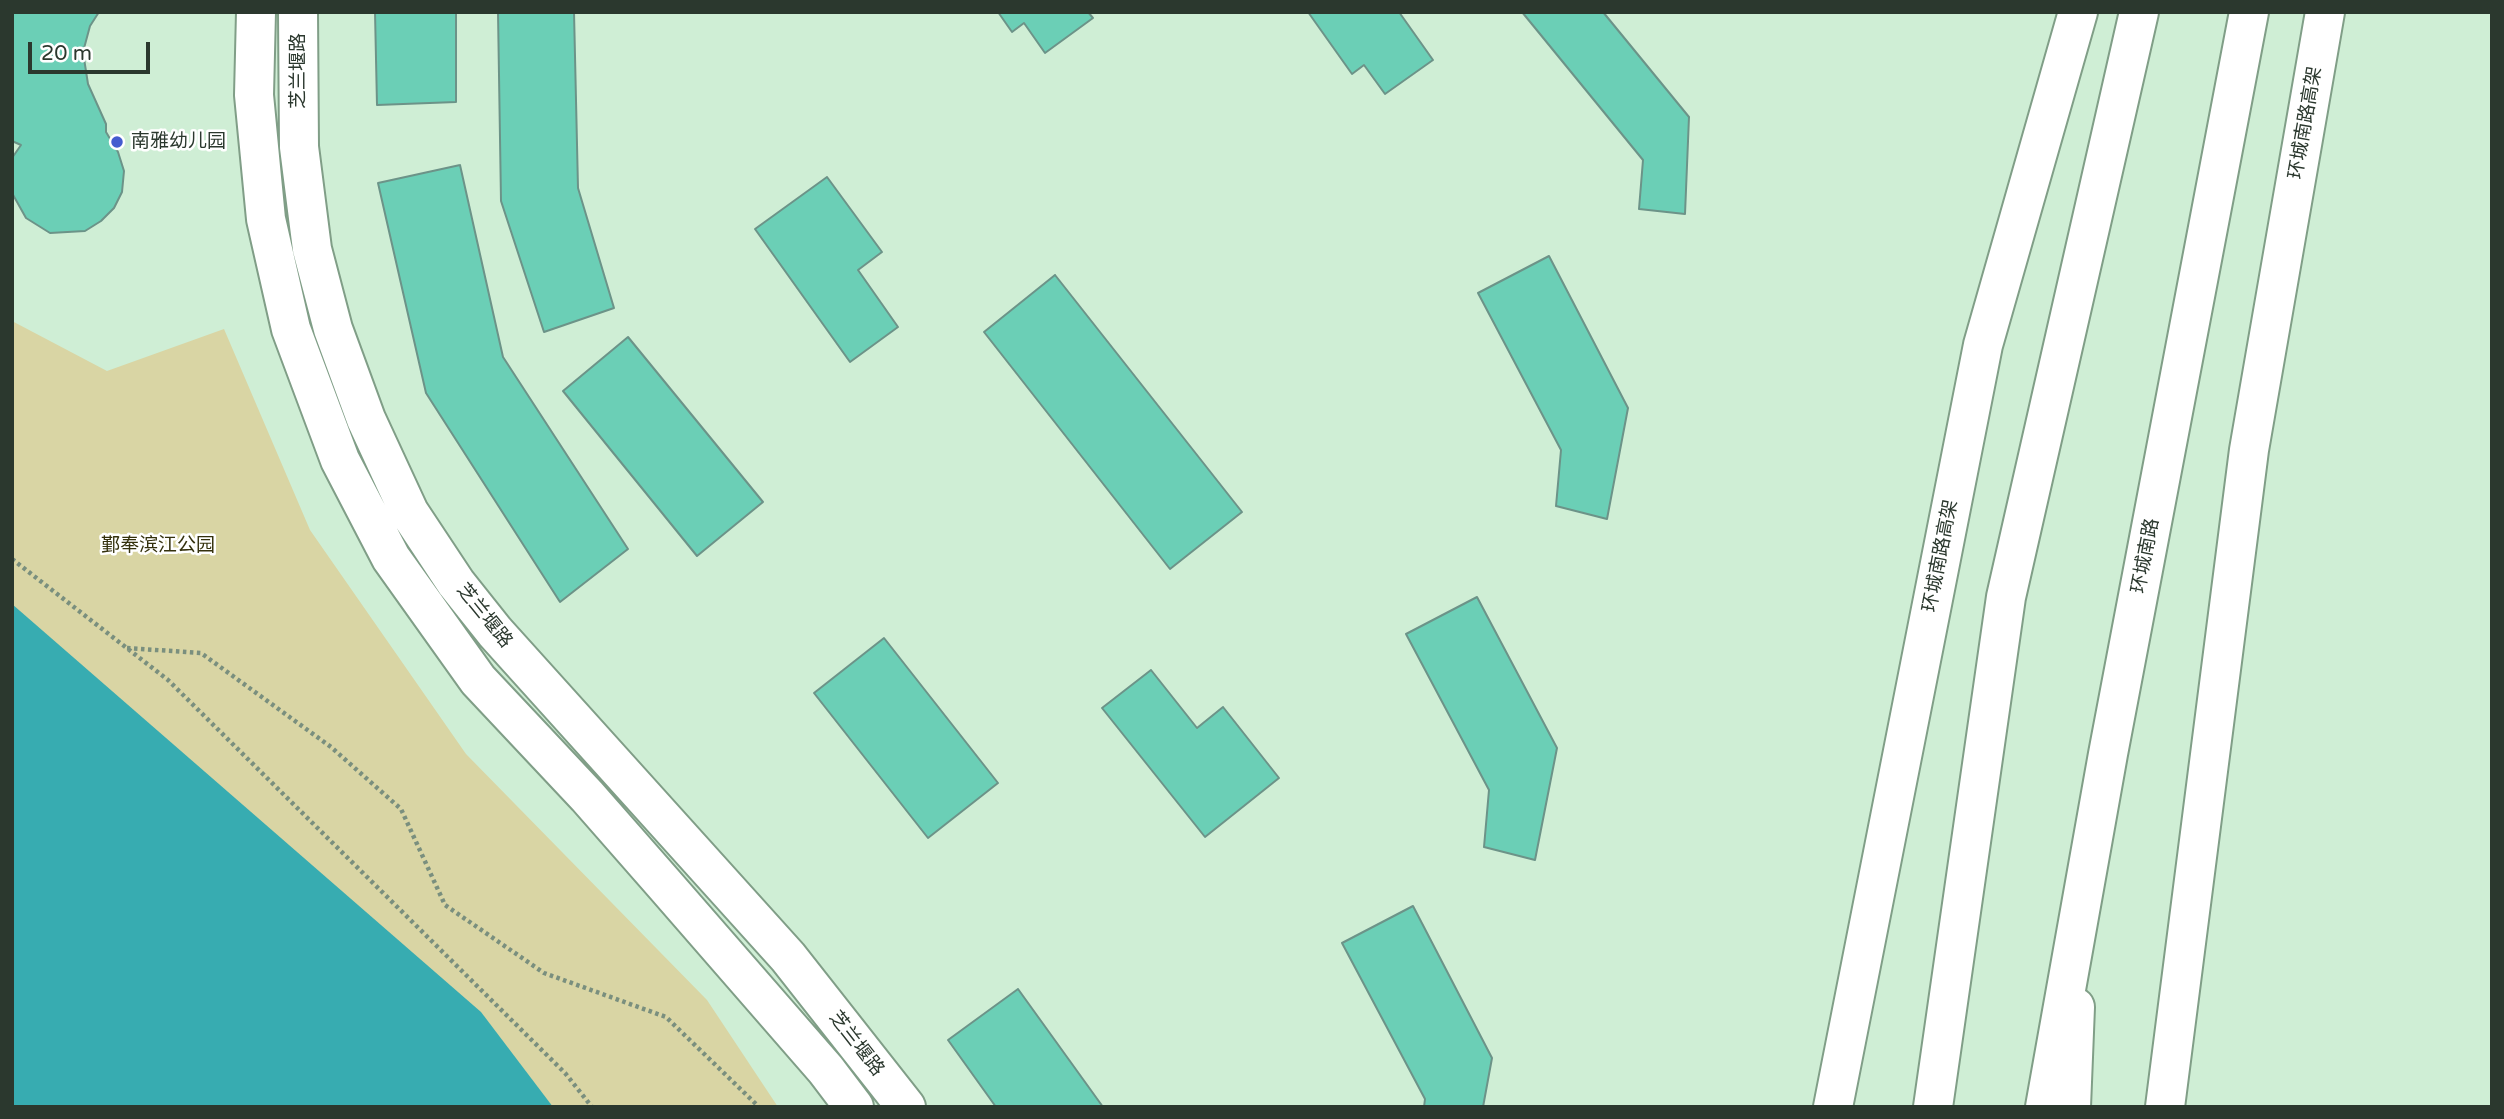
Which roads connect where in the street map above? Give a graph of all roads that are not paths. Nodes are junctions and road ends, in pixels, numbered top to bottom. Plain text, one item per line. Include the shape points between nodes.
1 (256, 12) edge
2 (298, 12) edge
3 (2078, 12) edge
4 (2139, 12) edge
5 (2249, 12) edge
6 (2325, 12) edge
7 (1934, 1101) edge
8 (2054, 1105) edge
9 (854, 1107) edge
10 (906, 1107) edge
11 (1833, 1107) edge
12 (2165, 1107) edge

1 - 9 main road, 芝兰堰路 via 254,95 265,219 291,329 340,460 391,558 478,680 648,865
2 - 10 main road, 芝兰堰路 via 299,147 312,249 366,419 409,512 495,632 788,957
3 - 11 main road, 环城南路高架 via 1983,345
4 - 7 main road via 2006,597
5 - 8 main road, 环城南路 via 2080,914
6 - 12 main road, 环城南路高架 via 2249,450

